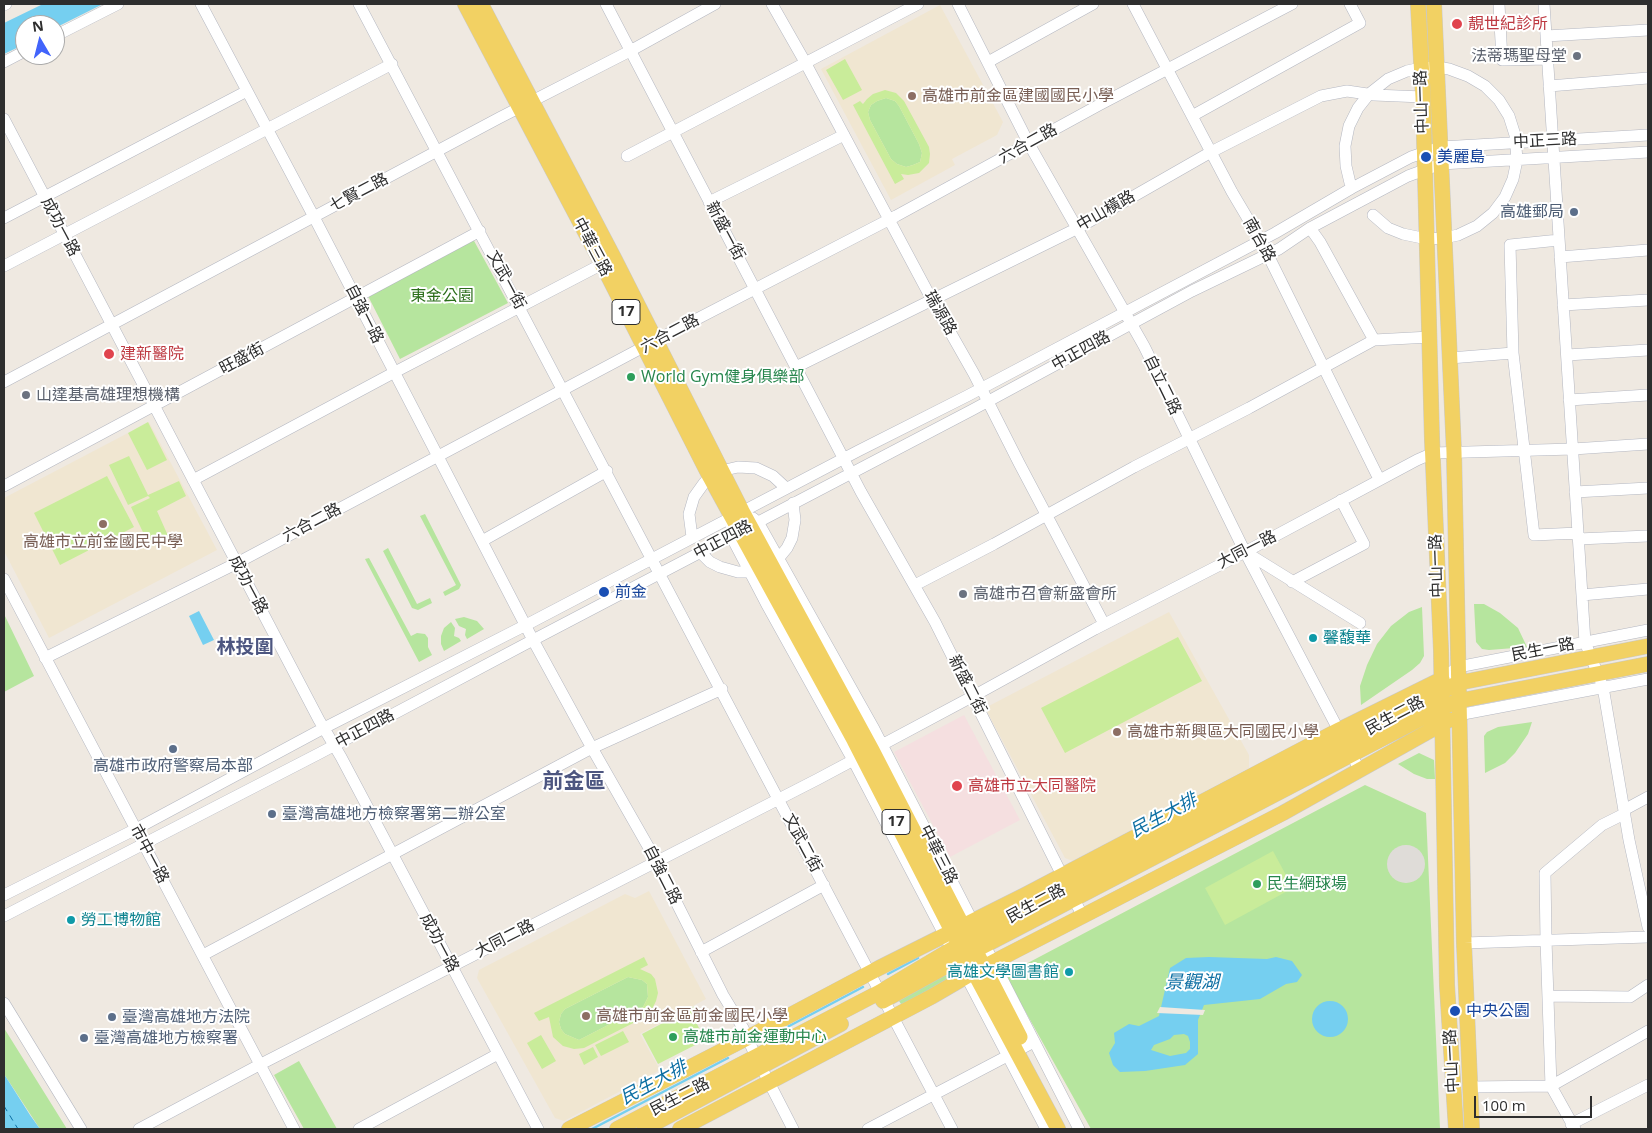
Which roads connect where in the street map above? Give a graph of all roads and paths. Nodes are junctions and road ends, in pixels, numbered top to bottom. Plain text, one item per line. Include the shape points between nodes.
1 (118, 4) edge
2 (202, 4) edge
3 (359, 4) edge
4 (465, 4) edge
5 (481, 4) edge
6 (606, 4) edge
7 (715, 4) edge
8 (772, 4) edge
9 (918, 4) edge
10 (958, 4) edge
11 (1093, 4) edge
12 (1133, 4) edge
13 (1292, 4) edge
14 (1350, 4) edge
15 (1418, 4) edge
16 (1434, 4) edge
17 (1499, 4) edge
18 (1544, 4) edge
19 (1648, 30) edge
20 (65, 31) edge
21 (1546, 36) junction
22 (630, 50) junction
23 (1548, 59) junction
24 (806, 62) junction
25 (988, 62) junction
26 (392, 64) junction
27 (1437, 67) junction
28 (1421, 68) junction
29 (1168, 70) junction
30 (1648, 78) edge
31 (1549, 86) junction
32 (247, 91) junction
33 (1369, 94) junction
34 (1423, 97) junction
35 (526, 104) junction
36 (1192, 116) junction
37 (4, 119) edge
38 (267, 129) junction
39 (673, 132) junction
40 (844, 135) junction
41 (1648, 135) edge
42 (1553, 141) junction
43 (1517, 143) junction
44 (1029, 144) junction
45 (1441, 147) junction
46 (438, 151) junction
47 (1211, 152) junction
48 (1648, 152) edge
49 (1424, 153) junction
50 (627, 156) dead end
51 (1554, 157) junction
52 (1517, 160) junction
53 (1441, 164) junction
54 (1425, 170) junction
55 (1350, 183) dead end
56 (45, 197) junction
57 (709, 202) junction
58 (1373, 215) dead end
59 (314, 217) junction
60 (4, 218) edge
61 (889, 219) junction
62 (1078, 228) junction
63 (1310, 228) junction
64 (480, 231) junction
65 (64, 234) junction
66 (1444, 238) junction
67 (1427, 239) junction
68 (1559, 240) junction
69 (1260, 241) junction
70 (1648, 250) edge
71 (1268, 255) junction
72 (1560, 257) junction
73 (608, 261) junction
74 (4, 266) edge
75 (756, 290) junction
76 (356, 298) junction
77 (932, 300) junction
78 (1648, 300) edge
79 (1563, 305) junction
80 (520, 307) junction
81 (1125, 313) junction
82 (1131, 324) junction
83 (112, 325) junction
84 (1430, 337) junction
85 (1374, 340) junction
86 (650, 344) junction
87 (1648, 350) edge
88 (1513, 354) junction
89 (1566, 355) junction
90 (1450, 358) junction
91 (796, 367) junction
92 (1324, 367) junction
93 (395, 372) junction
94 (4, 382) edge
95 (982, 389) junction
96 (564, 390) junction
97 (1648, 396) edge
98 (1569, 400) junction
99 (988, 402) junction
100 (154, 406) junction
101 (1189, 439) junction
102 (1648, 444) edge
103 (1573, 449) junction
104 (1524, 450) junction
105 (1454, 452) junction
106 (1433, 453) junction
107 (438, 456) junction
108 (844, 458) junction
109 (606, 471) junction
110 (851, 472) junction
111 (716, 474) junction
112 (1379, 479) junction
113 (193, 480) junction
114 (4, 486) edge
115 (786, 488) junction
116 (1648, 488) edge
117 (1575, 492) junction
118 (1341, 500) junction
119 (793, 503) junction
120 (737, 514) junction
121 (1046, 516) junction
122 (745, 529) junction
123 (1578, 536) junction
124 (1648, 536) edge
125 (692, 537) junction
126 (482, 541) junction
127 (700, 552) junction
128 (1245, 552) junction
129 (652, 558) junction
130 (778, 559) junction
131 (237, 563) junction
132 (749, 572) junction
133 (660, 573) junction
134 (4, 579) edge
135 (1292, 582) junction
136 (915, 585) junction
137 (1648, 589) edge
138 (1582, 595) junction
139 (1104, 624) junction
140 (1360, 624) dead end
141 (526, 625) junction
142 (1648, 630) edge
143 (533, 640) junction
144 (1585, 642) junction
145 (1648, 646) edge
146 (1590, 657) junction
147 (45, 658) junction
148 (1648, 664) edge
149 (1458, 667) junction
150 (1648, 679) edge
151 (1600, 680) junction
152 (1458, 683) junction
153 (1442, 685) junction
154 (722, 690) junction
155 (973, 696) junction
156 (1458, 708) junction
157 (1441, 716) junction
158 (324, 728) junction
159 (1342, 736) junction
160 (334, 746) junction
161 (592, 748) junction
162 (867, 752) junction
163 (1352, 756) junction
164 (1359, 770) junction
165 (1648, 797) edge
166 (779, 799) junction
167 (1624, 812) junction
168 (136, 829) junction
169 (145, 844) junction
170 (392, 854) junction
171 (656, 863) junction
172 (824, 885) junction
173 (1068, 888) junction
174 (4, 895) edge
175 (4, 916) edge
176 (1083, 917) junction
177 (1648, 927) edge
178 (1648, 937) edge
179 (1546, 940) junction
180 (964, 941) junction
181 (1464, 943) junction
182 (701, 952) junction
183 (203, 956) junction
184 (451, 967) junction
185 (980, 970) junction
186 (870, 973) junction
187 (1648, 985) edge
188 (882, 996) junction
189 (1548, 996) junction
190 (4, 1004) edge
191 (894, 1017) junction
192 (1648, 1031) edge
193 (747, 1038) junction
194 (1021, 1049) junction
195 (498, 1054) junction
196 (758, 1062) junction
197 (261, 1064) junction
198 (768, 1082) junction
199 (1648, 1085) edge
200 (1551, 1086) junction
201 (1470, 1087) junction
202 (934, 1095) junction
203 (1573, 1126) edge
204 (81, 1129) edge
205 (139, 1129) edge
206 (294, 1129) edge
207 (359, 1129) edge
208 (538, 1129) edge
209 (569, 1129) edge
210 (617, 1129) edge
211 (644, 1129) edge
212 (680, 1129) edge
213 (793, 1129) edge
214 (868, 1129) edge
215 (952, 1129) edge
216 (1046, 1129) edge
217 (1058, 1129) edge
218 (1069, 1129) edge
219 (1079, 1129) edge
220 (1456, 1129) edge
221 (1472, 1129) edge

1 - 20 street
2 - 32 street, 自強一路
3 - 26 street, 文武一街
4 - 35 main road, 中華三路 / 17
5 - 35 main road, 中華三路 / 17
6 - 22 street, 新盛一街
7 - 22 street, 七賢二路
8 - 24 street, 瑞源路
9 - 24 street
10 - 25 street, 自立二路
11 - 25 street
12 - 29 street, 南台路
13 - 29 street, 六合二路
14 - 36 street via 1360,23
15 - 28 main road, 中山一路
16 - 27 main road, 中山一路
17 - 23 street via 1502,60
18 - 21 street
19 - 21 street
21 - 23 street
22 - 35 street, 七賢二路
22 - 39 street, 新盛一街
23 - 31 street
24 - 39 street
24 - 40 street, 瑞源路
25 - 44 street, 自立二路
26 - 38 street
26 - 46 street, 文武一街
27 - 28 street
27 - 43 street via 1468,76 1485,86 1509,116
27 - 45 main road, 中山一路
28 - 33 street via 1388,79
28 - 34 main road, 中山一路
29 - 36 street, 南台路
29 - 44 street, 六合二路
30 - 31 street
31 - 42 street
32 - 38 street, 自強一路
32 - 56 street
33 - 34 street, 中山橫路
33 - 47 street, 中山橫路 via 1347,91 1321,96
33 - 55 street via 1358,108 1346,139
34 - 49 main road, 中山一路
35 - 46 street, 七賢二路
35 - 73 main road, 中華三路 / 17
36 - 47 street, 南台路
37 - 56 street, 成功一路
38 - 59 street, 自強一路
38 - 65 street
39 - 50 street
39 - 57 street, 新盛一街
40 - 57 street
40 - 61 street, 瑞源路
41 - 42 street, 中正三路
42 - 43 street, 中正三路
42 - 51 street
43 - 45 street, 中正三路
43 - 52 street
44 - 61 street, 六合二路
44 - 62 street, 自立二路
45 - 49 street, 中正四路
45 - 53 main road, 中山一路
46 - 59 street, 七賢二路
46 - 64 street, 文武一街
47 - 62 street, 中山橫路
47 - 69 street, 南台路
48 - 51 street, 中正三路
49 - 54 main road, 中山一路
49 - 69 street, 中正四路 via 1352,188
51 - 52 street, 中正三路
51 - 68 street
52 - 53 street, 中正三路
52 - 66 street via 1514,179 1493,213 1477,226
53 - 54 street, 中正四路
53 - 66 main road, 中山一路
54 - 63 street, 中正四路
54 - 67 main road, 中山一路
56 - 60 street
56 - 65 street, 成功一路
57 - 75 street, 新盛一街
58 - 67 street via 1388,228
59 - 76 street, 自強一路
59 - 83 street, 七賢二路
61 - 75 street, 六合二路
61 - 77 street, 瑞源路
62 - 77 street, 中山橫路
62 - 81 street, 自立二路
63 - 71 street, 中正四路
63 - 85 street
64 - 76 street, 旺盛街
64 - 80 street, 文武一街
65 - 74 street
65 - 83 street, 成功一路
66 - 67 street
66 - 90 main road, 中山一路
67 - 84 main road, 中山一路
68 - 72 street
68 - 88 street via 1510,245
69 - 71 street, 南台路
69 - 81 street, 中正四路
70 - 72 street
71 - 82 street, 中正四路
71 - 92 street, 南台路
72 - 79 street
73 - 80 street
73 - 86 main road, 中華三路 / 17
75 - 86 street, 六合二路
75 - 91 street, 新盛一街
76 - 93 street, 自強一路
76 - 100 street, 旺盛街
77 - 91 street, 中山橫路
77 - 95 street, 瑞源路
78 - 79 street
79 - 89 street
80 - 93 street
80 - 96 street, 文武一街
81 - 82 street, 自立二路
81 - 95 street, 中正四路
82 - 99 street, 中正四路
82 - 101 street, 自立二路
83 - 94 street, 七賢二路
83 - 100 street, 成功一路
84 - 85 street
84 - 106 main road, 中山一路
85 - 92 street
86 - 96 street, 六合二路
86 - 111 main road, 中華三路 / 17
87 - 89 street
88 - 90 street
88 - 104 street
89 - 98 street
90 - 105 main road, 中山一路
91 - 108 street, 新盛一街
92 - 101 street
92 - 112 street, 南台路
93 - 107 street, 自強一路
93 - 113 street
95 - 99 street, 瑞源路
95 - 108 street, 中正四路
96 - 107 street, 六合二路
96 - 109 street, 文武一街
97 - 98 street
98 - 103 street
99 - 110 street, 中正四路
99 - 121 street, 瑞源路
100 - 113 street, 成功一路
100 - 114 street, 旺盛街
101 - 121 street
101 - 128 street, 自立二路
102 - 103 street, 大同一路
103 - 104 street, 大同一路
103 - 117 street
104 - 105 street, 大同一路
104 - 123 street via 1534,535
105 - 106 street, 大同一路
105 - 149 main road, 中山一路
106 - 112 street, 大同一路
106 - 153 main road, 中山一路
107 - 126 street, 自強一路
107 - 131 street, 六合二路
108 - 110 street, 新盛二街
108 - 115 street, 中正四路
109 - 126 street
109 - 129 street, 文武一街
110 - 119 street, 中正四路
110 - 136 street, 新盛二街
111 - 115 street via 738,467 756,468
111 - 120 main road, 中華三路 / 17
111 - 125 street via 694,497 689,514
112 - 118 street, 大同一路
113 - 131 street, 成功一路
115 - 120 street, 中正四路
116 - 117 street
117 - 123 street
118 - 128 street, 大同一路
118 - 135 street via 1364,544
119 - 122 street, 中正四路
119 - 130 street via 792,538
120 - 122 main road, 中華三路 / 17
120 - 122 street, 中華三路 / 17
120 - 125 street, 中正四路
121 - 136 street
121 - 139 street, 瑞源路
122 - 127 street, 中正四路
122 - 130 street, 中華三路 / 17
122 - 132 street, 中華三路 / 17
122 - 162 main road, 中華三路 / 17
123 - 124 street
123 - 138 street
125 - 129 street, 中正四路
126 - 141 street, 自強一路
127 - 132 street via 720,568
127 - 133 street, 中正四路
128 - 135 street
128 - 139 street, 大同一路
128 - 159 street, 自立二路
129 - 133 street, 文武二街
129 - 141 street, 中正四路
130 - 162 street, 中華三路 / 17
131 - 147 street, 六合二路
131 - 158 street, 成功一路
132 - 162 street, 中華三路 / 17
133 - 143 street, 中正四路
133 - 154 street, 文武二街
134 - 147 street, 市中一路
135 - 140 street
136 - 155 street, 新盛二街
137 - 138 street
138 - 144 street
139 - 155 street, 大同一路
141 - 143 street, 自強二路
141 - 158 street, 中正四路
142 - 144 street, 民生一路
143 - 160 street, 中正四路
143 - 161 street, 自強二路
144 - 146 street
144 - 149 street, 民生一路
145 - 146 main road, 民生一路
146 - 151 street
146 - 152 main road, 民生一路
147 - 168 street, 市中一路
148 - 151 main road, 民生一路
149 - 152 main road, 中山一路
149 - 153 street, 民生一路
150 - 151 street, 民生一路
151 - 156 main road, 民生一路
151 - 167 street
152 - 153 main road, 民生二路
152 - 156 main road, 中山一路
153 - 157 main road, 中山一路
153 - 159 main road, 民生二路
154 - 161 street
154 - 166 street, 文武二街
155 - 162 street, 大同一路
155 - 173 street, 新盛二街
156 - 157 main road, 民生一路
156 - 181 main road, 中山一路
157 - 163 main road, 民生二路
157 - 164 main road
157 - 220 main road, 中山一路 via 1447,985
158 - 160 street, 成功一路
158 - 168 street, 中正四路
159 - 163 street, 自立二路
159 - 173 main road, 民生二路
160 - 169 street, 中正四路
160 - 170 street, 成功一路
161 - 170 street
161 - 171 street, 自強二路
162 - 166 street, 大同二路
162 - 180 main road, 中華三路 / 17
162 - 180 street, 中華三路 / 17
163 - 164 street, 自立二路
163 - 173 main road, 民生二路
164 - 176 main road
165 - 167 street
166 - 171 street, 大同二路
166 - 172 street, 文武二街
167 - 177 street
167 - 179 street via 1602,824 1545,873
168 - 169 street, 市中一路
168 - 174 street, 中正四路
169 - 175 street, 中正四路
169 - 183 street, 市中一路
170 - 183 street
170 - 184 street, 成功一路
171 - 182 street, 自強二路
171 - 184 street, 大同二路
172 - 182 street
172 - 186 street, 文武二街
173 - 176 street, 新盛二街
173 - 180 main road, 民生二路
173 - 180 main road
176 - 185 main road
178 - 179 street
179 - 181 street
179 - 189 street
180 - 185 main road, 中華三路 / 17
180 - 185 street, 中華三路 / 17
180 - 186 main road
180 - 188 main road, 民生二路
181 - 201 main road, 中山一路
182 - 193 street, 自強二路
183 - 197 street, 市中一路
184 - 195 street, 成功一路
184 - 197 street, 大同二路
185 - 191 main road
185 - 194 main road, 中華三路 / 17
185 - 194 street, 中華三路 / 17
186 - 188 street, 文武二街
186 - 193 main road
187 - 189 street via 1630,997
188 - 191 street, 文武二街
188 - 196 main road, 民生二路
189 - 200 street
190 - 204 street
191 - 198 main road
191 - 202 street, 文武二街
192 - 200 street
193 - 196 street, 自強二路
193 - 209 main road
194 - 202 street
194 - 216 street, 中華三路 / 17
194 - 217 main road, 中華三路 / 17
194 - 218 main road, 中華三路 / 17
194 - 219 street, 中華三路 / 17
195 - 207 street
195 - 208 street, 成功一路
196 - 198 street, 自強二路
196 - 210 main road, 民生二路
196 - 211 main road, 民生二路
197 - 205 street, 大同二路
197 - 206 street, 市中一路
198 - 212 main road
198 - 213 street, 自強二路
199 - 203 street
200 - 201 street
200 - 203 street
201 - 221 main road, 中山一路
202 - 214 street
202 - 215 street, 文武二街

